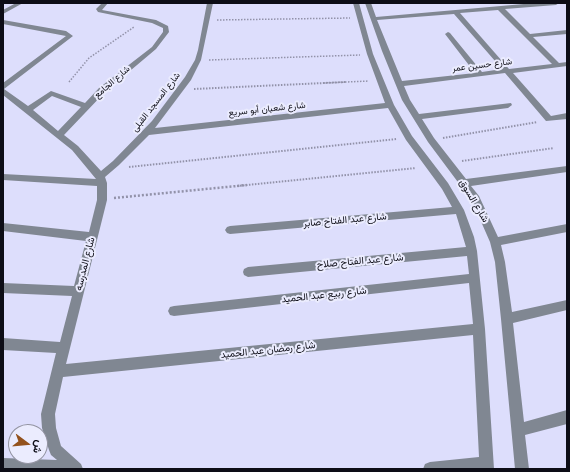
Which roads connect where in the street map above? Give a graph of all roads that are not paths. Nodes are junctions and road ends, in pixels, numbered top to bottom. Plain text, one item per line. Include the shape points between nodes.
1 (20, 3) edge
2 (104, 3) edge
3 (210, 3) edge
4 (356, 3) edge
5 (368, 3) edge
6 (556, 3) edge
7 (500, 8) junction
8 (3, 12) edge
9 (456, 12) junction
10 (374, 19) junction
11 (3, 22) edge
12 (567, 32) edge
13 (448, 34) dead end
14 (528, 36) junction
15 (567, 64) edge
16 (557, 65) junction
17 (508, 71) junction
18 (480, 74) junction
19 (398, 84) junction
20 (3, 87) edge
21 (3, 91) edge
22 (390, 105) junction
23 (508, 105) dead end
24 (86, 106) junction
25 (28, 110) junction
26 (567, 116) edge
27 (416, 117) junction
28 (146, 132) junction
29 (59, 135) junction
30 (567, 169) edge
31 (103, 176) junction
32 (3, 177) edge
33 (464, 182) junction
34 (459, 210) junction
35 (3, 227) edge
36 (567, 228) edge
37 (230, 230) dead end
38 (92, 237) junction
39 (495, 242) junction
40 (472, 251) junction
41 (248, 272) dead end
42 (474, 278) junction
43 (3, 288) edge
44 (79, 291) junction
45 (567, 305) edge
46 (174, 311) dead end
47 (507, 319) junction
48 (479, 329) junction
49 (3, 344) edge
50 (65, 348) junction
51 (58, 371) junction
52 (567, 417) edge
53 (519, 430) junction
54 (3, 465) edge
55 (487, 466) edge
56 (75, 468) edge
57 (430, 469) edge
58 (522, 469) edge

1 - 8 street
2 - 24 street, شارع الجامع via 100,11 146,19 166,26 166,32 154,48 110,82
3 - 28 street, شارع المسجد القبلى via 198,60 180,89
4 - 22 street, شارع السوق via 370,54
5 - 10 street, شارع السوق
6 - 7 street
7 - 9 street
7 - 14 street
9 - 10 street
9 - 17 street
10 - 19 street, شارع السوق
11 - 20 street via 66,33 70,36
12 - 14 street
13 - 18 street
14 - 16 street
15 - 16 street, شارع حسين عمر
16 - 17 street, شارع حسين عمر
17 - 18 street, شارع حسين عمر
17 - 26 street via 549,119
18 - 19 street, شارع حسين عمر
19 - 27 street, شارع السوق
21 - 25 street
22 - 28 street, شارع شعبان أبو سريع
22 - 34 street, شارع السوق via 409,138 445,186
23 - 27 street
24 - 25 street via 51,93
24 - 29 street, شارع الجامع
25 - 29 street
27 - 33 street, شارع السوق
28 - 31 street, شارع المسجد القبلى
29 - 31 street
30 - 33 street
31 - 32 street
31 - 38 street, شارع المدرسه via 102,200
33 - 39 street, شارع السوق via 484,212
34 - 37 street, شارع عبد الفتاح صابر
34 - 40 street, شارع السوق
35 - 38 street
36 - 39 street
38 - 44 street, شارع المدرسه
39 - 47 street, شارع السوق
40 - 41 street, شارع عبد الفتاح صلاح
40 - 42 street, شارع السوق
42 - 46 street, شارع ربيع عبد الحميد
42 - 48 street, شارع السوق
43 - 44 street
44 - 50 street, شارع المدرسه
45 - 47 street
47 - 53 street, شارع السوق
48 - 51 street, شارع رمضان عبد الحميد
48 - 55 street, شارع السوق
49 - 50 street
50 - 51 street, شارع المدرسه
51 - 56 street, شارع المدرسه via 48,414 49,428 56,450
52 - 53 street
53 - 58 street, شارع السوق
54 - 56 street
55 - 57 street

